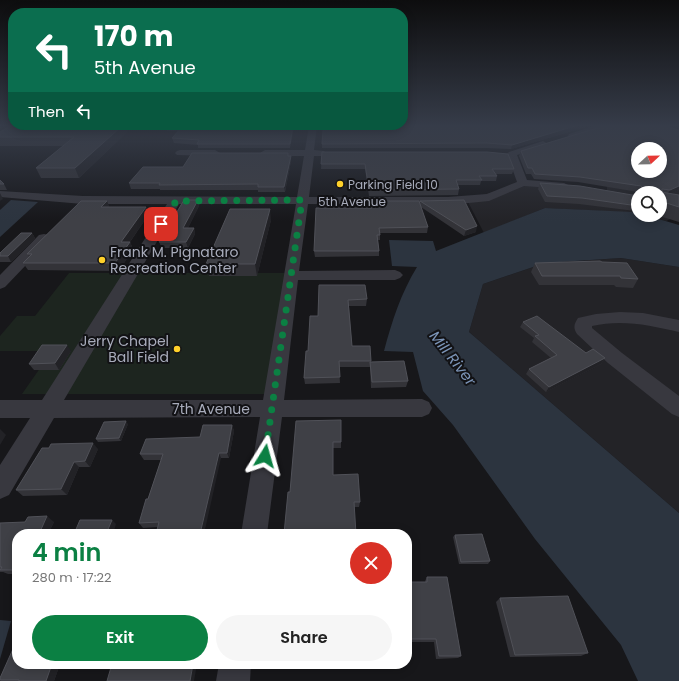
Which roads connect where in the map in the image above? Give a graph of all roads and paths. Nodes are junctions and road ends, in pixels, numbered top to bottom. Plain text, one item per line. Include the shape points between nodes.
1 (308, 158) edge
2 (510, 158) edge
3 (523, 183) junction
4 (578, 187) edge
5 (0, 194) edge
6 (83, 200) junction
7 (302, 200) junction
8 (176, 201) junction
9 (68, 214) edge
10 (53, 230) edge
11 (292, 276) junction
12 (395, 276) dead end
13 (0, 284) edge
14 (679, 326) edge
15 (422, 408) dead end
16 (679, 408) edge
17 (0, 409) edge
18 (48, 409) junction
19 (271, 409) junction
20 (0, 487) edge
21 (255, 529) edge
22 (234, 669) edge
23 (233, 681) edge

1 - 7 street
2 - 3 street
3 - 4 street
3 - 7 street, 5th Avenue via 489,197 448,201
5 - 6 street, 5th Avenue
6 - 8 street, 5th Avenue
6 - 9 street
7 - 8 street, 5th Avenue
7 - 11 street
8 - 18 street
10 - 13 street
11 - 12 street
11 - 19 street
14 - 16 street via 636,317 603,317 584,322 583,330
15 - 19 street, 7th Avenue
17 - 18 street, 7th Avenue
18 - 19 street, 7th Avenue
18 - 20 street
19 - 21 street
22 - 23 street

